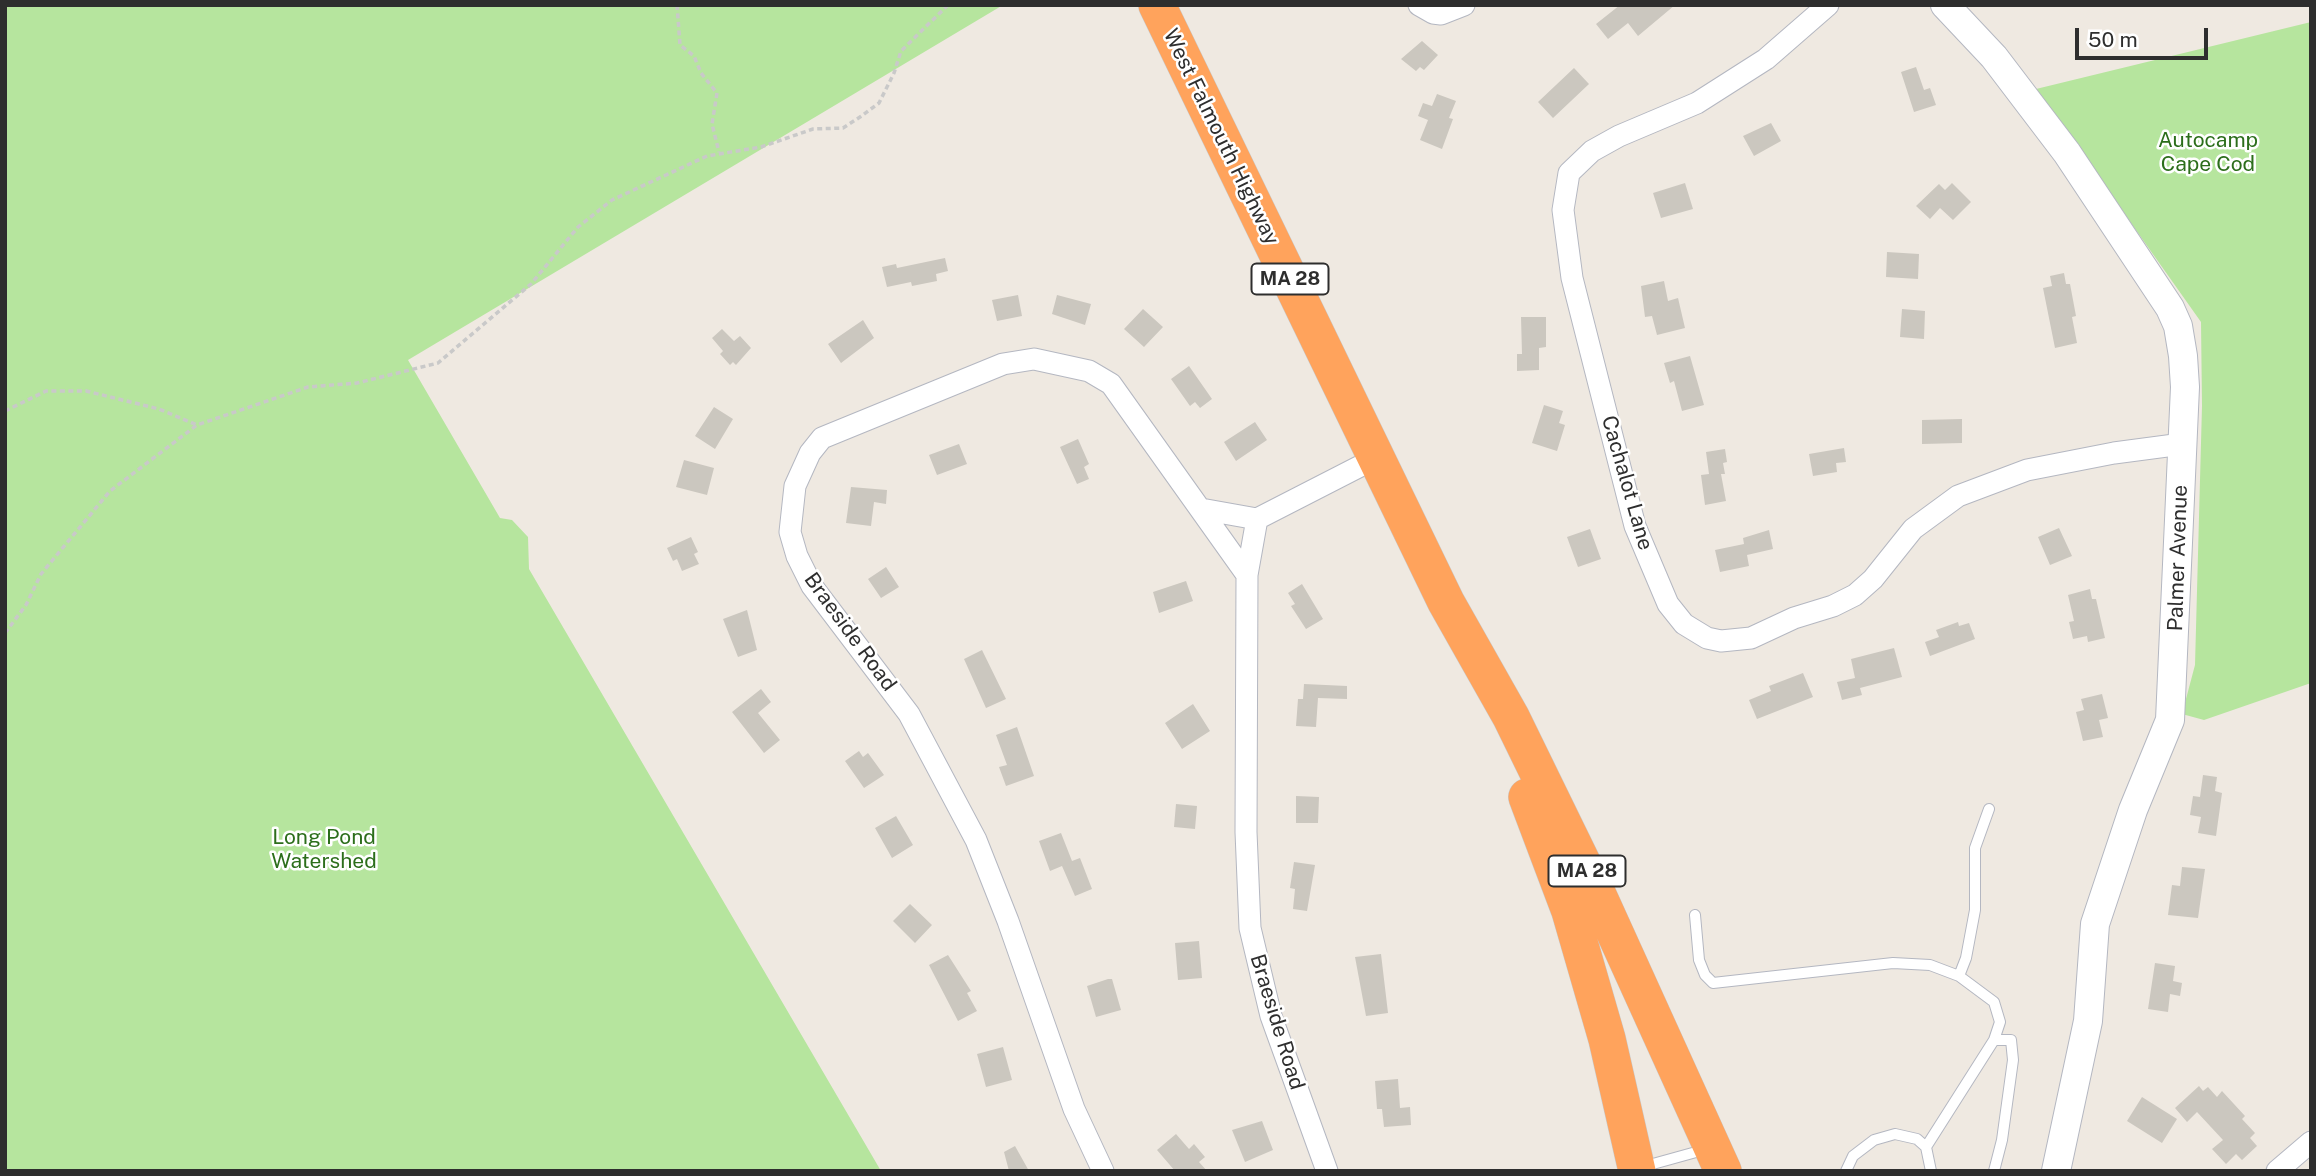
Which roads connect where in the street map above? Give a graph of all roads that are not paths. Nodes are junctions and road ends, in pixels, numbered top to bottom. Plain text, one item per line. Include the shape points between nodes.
1 (1157, 5) edge
2 (1419, 5) edge
3 (1464, 5) edge
4 (1828, 5) edge
5 (1945, 5) edge
6 (2182, 444) junction
7 (1376, 458) junction
8 (1201, 509) junction
9 (1257, 519) junction
10 (1247, 575) junction
11 (1446, 602) junction
12 (1989, 809) dead end
13 (1695, 915) dead end
14 (1959, 976) junction
15 (1994, 1040) junction
16 (2311, 1142) edge
17 (1926, 1147) junction
18 (1718, 1159) edge
19 (1637, 1170) edge
20 (1103, 1171) edge
21 (1327, 1171) edge
22 (1846, 1171) edge
23 (1931, 1171) edge
24 (1994, 1171) edge
25 (2056, 1171) edge
26 (2277, 1171) edge

1 - 7 highway, West Falmouth Highway / MA 28
2 - 3 street via 1441,14
4 - 6 street, Cachalot Lane via 1766,59 1697,103 1601,146 1569,173 1563,210 1572,278 1635,526 1668,604 1684,624 1721,641 1751,638 1855,595 1913,529 1970,491 2027,470
5 - 6 main road, Palmer Avenue via 2027,98 2170,308 2183,356
6 - 25 main road, Palmer Avenue via 2170,720 2098,914 2088,1021
7 - 9 street
7 - 11 highway, MA 28
8 - 9 street
8 - 10 street, Braeside Road
8 - 20 street, Braeside Road via 1111,384 1089,371 1034,359 1003,364 822,438 802,468 791,509 790,532 813,586 909,714 976,840 1074,1109
9 - 10 street, Braeside Road
10 - 21 street, Braeside Road via 1250,928 1270,1016
11 - 18 highway, MA 28 via 1511,717 1590,878
11 - 19 highway, MA 28 via 1570,911
12 - 14 lane via 1976,848 1975,910
13 - 14 lane via 1699,960 1713,983 1892,963 1930,965
14 - 15 lane via 1994,1002 2000,1022
15 - 17 lane
15 - 24 lane via 2011,1040 2013,1060
16 - 26 street
17 - 22 lane via 1917,1139 1895,1134 1874,1140 1853,1156
17 - 23 lane
18 - 19 lane

